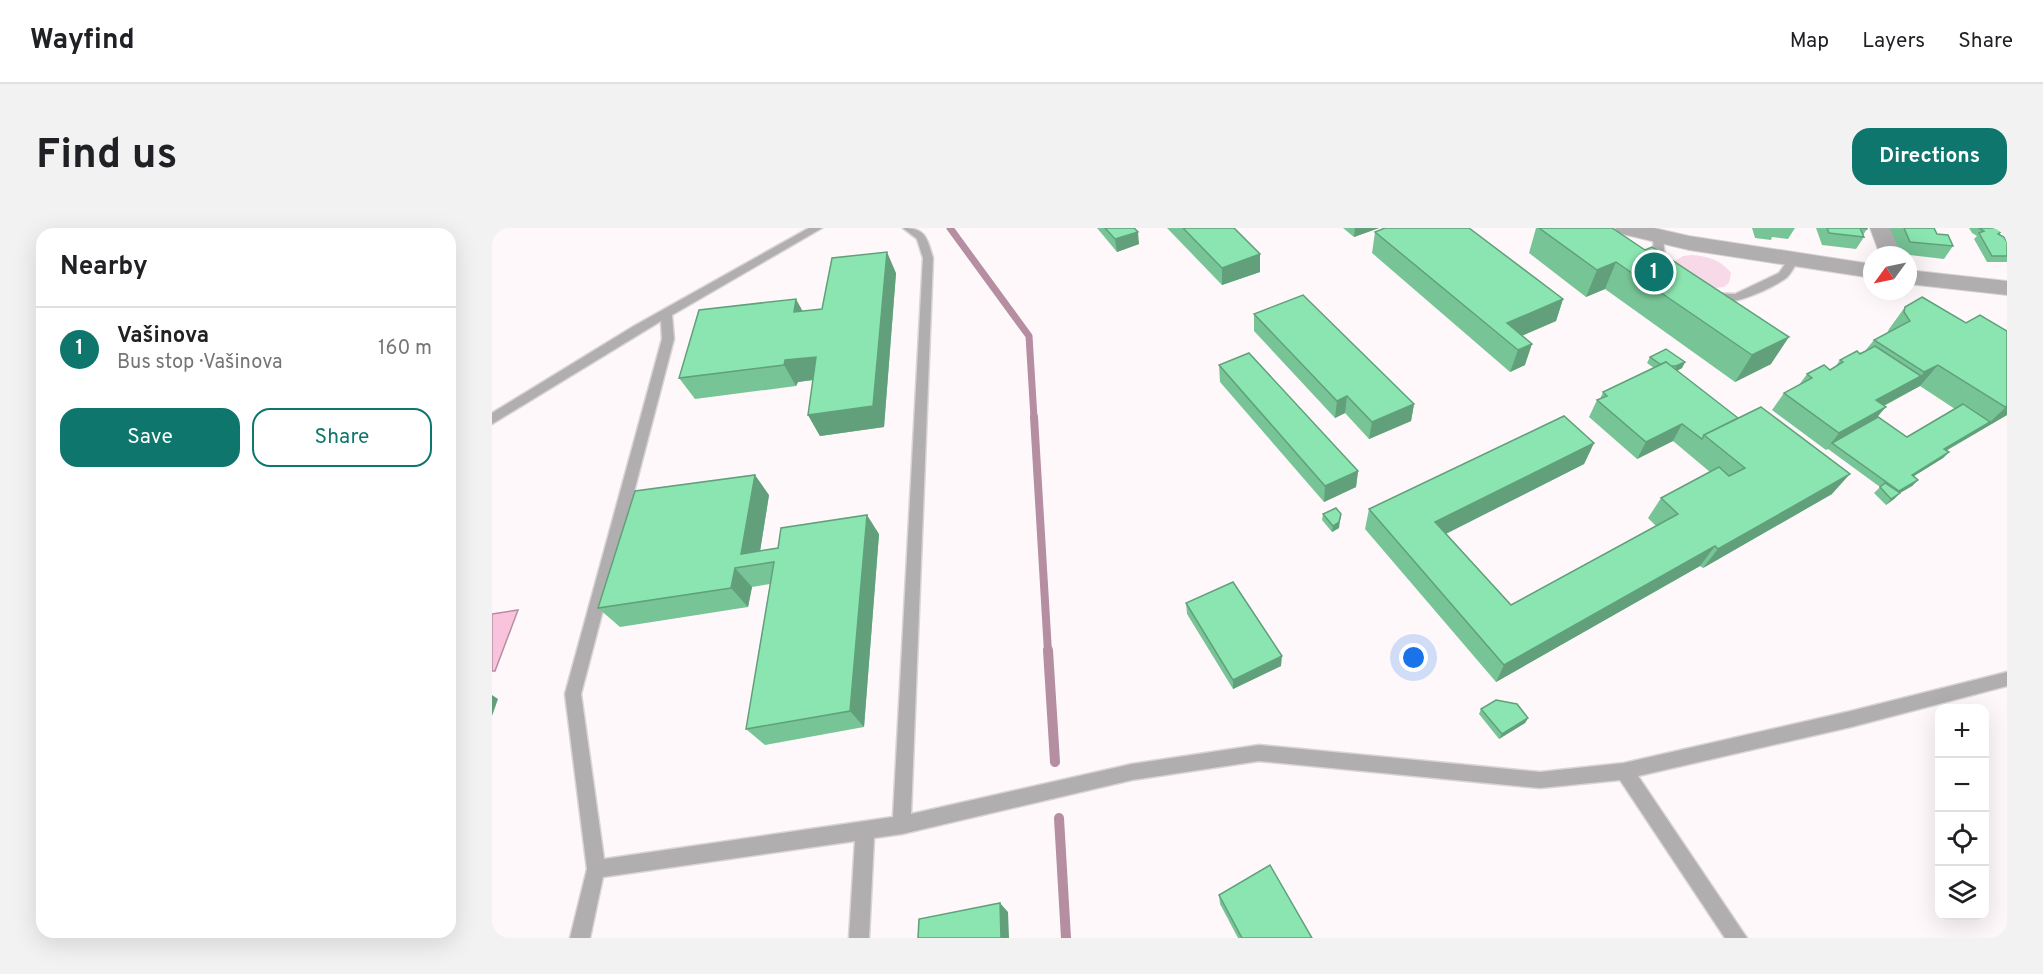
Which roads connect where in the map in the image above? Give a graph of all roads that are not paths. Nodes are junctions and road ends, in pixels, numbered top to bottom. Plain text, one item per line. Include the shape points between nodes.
1 (817, 228) edge
2 (908, 228) edge
3 (1626, 228) edge
4 (1881, 228) edge
5 (1688, 235) edge
6 (1658, 237) junction
7 (1888, 246) edge
8 (1794, 259) junction
9 (1863, 270) edge
10 (1917, 278) edge
11 (1672, 280) edge
12 (2007, 288) edge
13 (1698, 294) edge
14 (666, 313) junction
15 (492, 419) edge
16 (2007, 679) edge
17 (1624, 771) junction
18 (902, 825) junction
19 (865, 830) junction
20 (596, 869) junction
21 (580, 938) edge
22 (859, 938) edge
23 (1737, 938) edge

1 - 14 lane
2 - 18 lane via 922,237 928,258
3 - 6 street
4 - 7 street
5 - 6 street
5 - 8 street
6 - 11 lane via 1660,259
8 - 9 street
8 - 13 lane via 1783,275 1737,298
10 - 12 street
14 - 15 lane
14 - 20 lane via 668,339 573,694
16 - 17 lane
17 - 18 lane via 1540,780 1260,753 1132,772
17 - 23 lane
18 - 19 lane
19 - 20 lane
19 - 22 lane
20 - 21 lane

